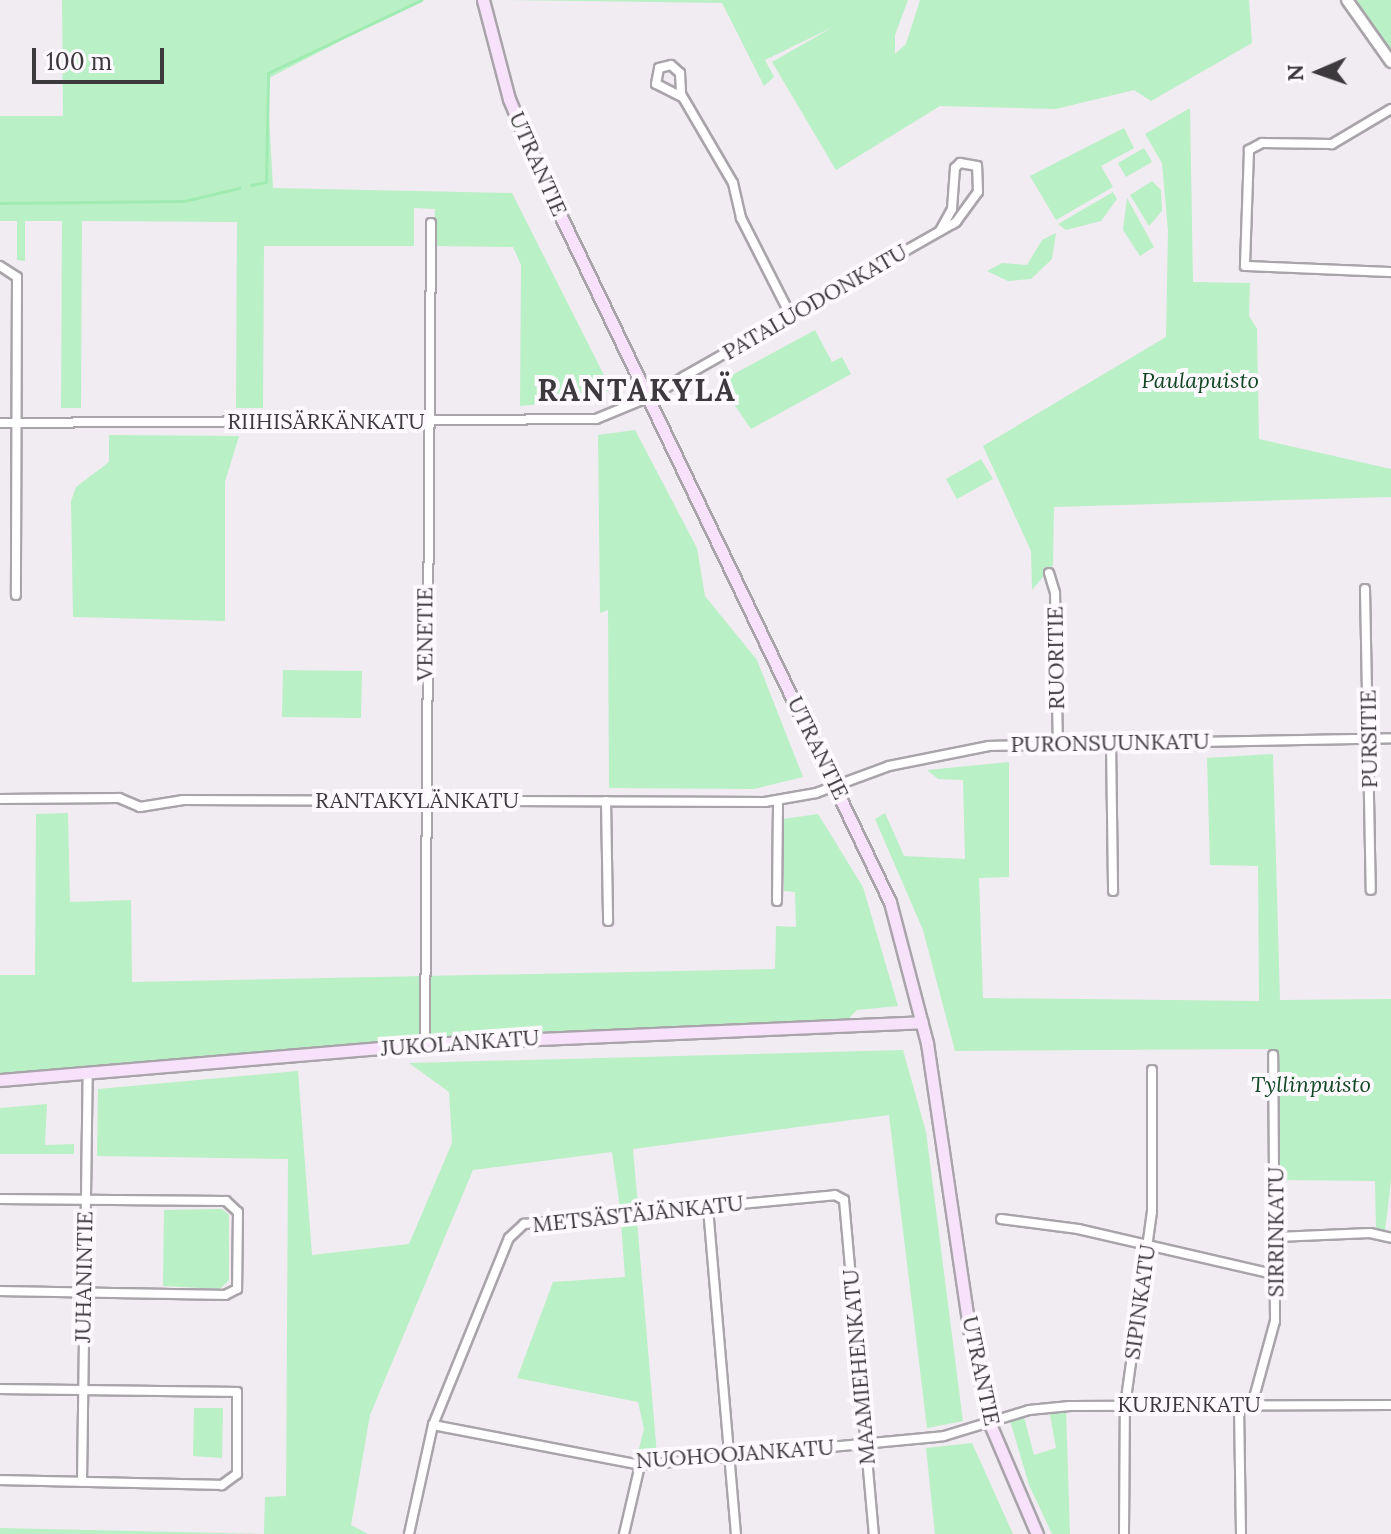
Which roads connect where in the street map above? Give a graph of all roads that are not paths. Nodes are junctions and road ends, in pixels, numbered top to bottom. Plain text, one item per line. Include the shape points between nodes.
1 (483, 0) edge
2 (1347, 0) edge
3 (1391, 62) edge
4 (680, 81) junction
5 (668, 91) junction
6 (682, 97) junction
7 (1391, 109) edge
8 (431, 223) dead end
9 (940, 231) junction
10 (0, 266) edge
11 (1391, 272) edge
12 (791, 316) junction
13 (647, 398) junction
14 (426, 422) junction
15 (0, 423) edge
16 (16, 424) junction
17 (1049, 573) dead end
18 (1365, 589) dead end
19 (16, 595) dead end
20 (1391, 738) edge
21 (1369, 739) junction
22 (1111, 742) junction
23 (1058, 745) junction
24 (835, 786) junction
25 (0, 799) edge
26 (425, 801) junction
27 (606, 801) junction
28 (778, 801) junction
29 (1371, 890) dead end
30 (1113, 891) dead end
31 (777, 901) dead end
32 (608, 921) dead end
33 (922, 1022) junction
34 (425, 1044) junction
35 (1273, 1055) dead end
36 (1152, 1070) dead end
37 (88, 1072) junction
38 (0, 1080) edge
39 (0, 1199) edge
40 (85, 1200) junction
41 (844, 1200) joint
42 (708, 1208) junction
43 (1001, 1219) dead end
44 (1277, 1237) junction
45 (1391, 1238) edge
46 (1149, 1244) junction
47 (1277, 1275) junction
48 (0, 1291) edge
49 (84, 1294) junction
50 (0, 1389) edge
51 (83, 1391) junction
52 (1252, 1405) junction
53 (1391, 1405) edge
54 (1125, 1406) junction
55 (1239, 1406) junction
56 (990, 1424) junction
57 (433, 1425) junction
58 (867, 1444) junction
59 (729, 1456) junction
60 (640, 1465) junction
61 (0, 1480) edge
62 (82, 1482) junction
63 (409, 1534) edge
64 (624, 1534) edge
65 (736, 1534) edge
66 (874, 1534) edge
67 (1037, 1534) edge
68 (1124, 1534) edge
69 (1241, 1534) edge

1 - 13 main road, UTRANTIE via 509,99
2 - 3 street
4 - 5 street
4 - 5 street via 674,66 659,68 655,80
4 - 6 street
5 - 6 street
6 - 12 street via 733,183 741,218
7 - 11 street via 1332,144 1262,143 1249,150 1245,266
8 - 14 street, VENETIE
9 - 9 street, PATALUODONKATU via 969,208 978,192 977,166 960,163 955,168 952,209
9 - 12 street, PATALUODONKATU
10 - 16 street via 17,277
12 - 13 street, PATALUODONKATU
13 - 14 street, RIIHISÄRKÄNKATU via 576,423
13 - 24 main road, UTRANTIE
14 - 16 street, RIIHISÄRKÄNKATU
14 - 26 street, VENETIE
15 - 16 street, RIIHISÄRKÄNKATU
16 - 19 street
17 - 23 street, RUORITIE via 1055,593
18 - 21 street, PURSITIE
20 - 21 street, PURONSUUNKATU
21 - 22 street, PURONSUUNKATU
21 - 29 street, PURSITIE
22 - 23 street, PURONSUUNKATU
22 - 30 street
23 - 24 street, PURONSUUNKATU via 953,750
24 - 28 street, RANTAKYLÄNKATU
24 - 33 main road, UTRANTIE via 890,902
25 - 26 street, RANTAKYLÄNKATU via 119,798 140,807 183,800
26 - 27 street, RANTAKYLÄNKATU
26 - 34 street, VENETIE
27 - 28 street, RANTAKYLÄNKATU
27 - 32 street
28 - 31 street
33 - 34 main road, JUKOLANKATU
33 - 56 main road, UTRANTIE via 972,1346
34 - 37 main road, JUKOLANKATU
35 - 44 street, SIRRINKATU
36 - 46 street, SIPINKATU
37 - 38 main road, JUKOLANKATU
37 - 40 street, JUHANINTIE
39 - 40 street
40 - 49 street, JUHANINTIE
40 - 49 street via 226,1201 238,1212 238,1227 237,1289 225,1295
41 - 42 street, METSÄSTÄJÄNKATU via 835,1195
41 - 58 street, MAAMIEHENKATU
42 - 57 street, METSÄSTÄJÄNKATU via 524,1224 509,1238
42 - 59 street
43 - 46 street
44 - 45 street via 1370,1233
44 - 47 street, SIRRINKATU
46 - 47 street
46 - 54 street, SIPINKATU
47 - 52 street, SIRRINKATU via 1275,1321
48 - 49 street
49 - 51 street, JUHANINTIE
50 - 51 street
51 - 62 street, JUHANINTIE
51 - 62 street via 237,1392 237,1474 222,1485
52 - 53 street, KURJENKATU
52 - 55 street, KURJENKATU
54 - 55 street, KURJENKATU
54 - 56 street, KURJENKATU via 1029,1410
54 - 68 street, SIPINKATU
55 - 69 street
56 - 58 street, NUOHOOJANKATU via 944,1436
56 - 67 main road, UTRANTIE
57 - 60 street, NUOHOOJANKATU
57 - 63 street, METSÄSTÄJÄNKATU
58 - 59 street, NUOHOOJANKATU
58 - 66 street, MAAMIEHENKATU
59 - 60 street, NUOHOOJANKATU
59 - 65 street
60 - 64 street
61 - 62 street

